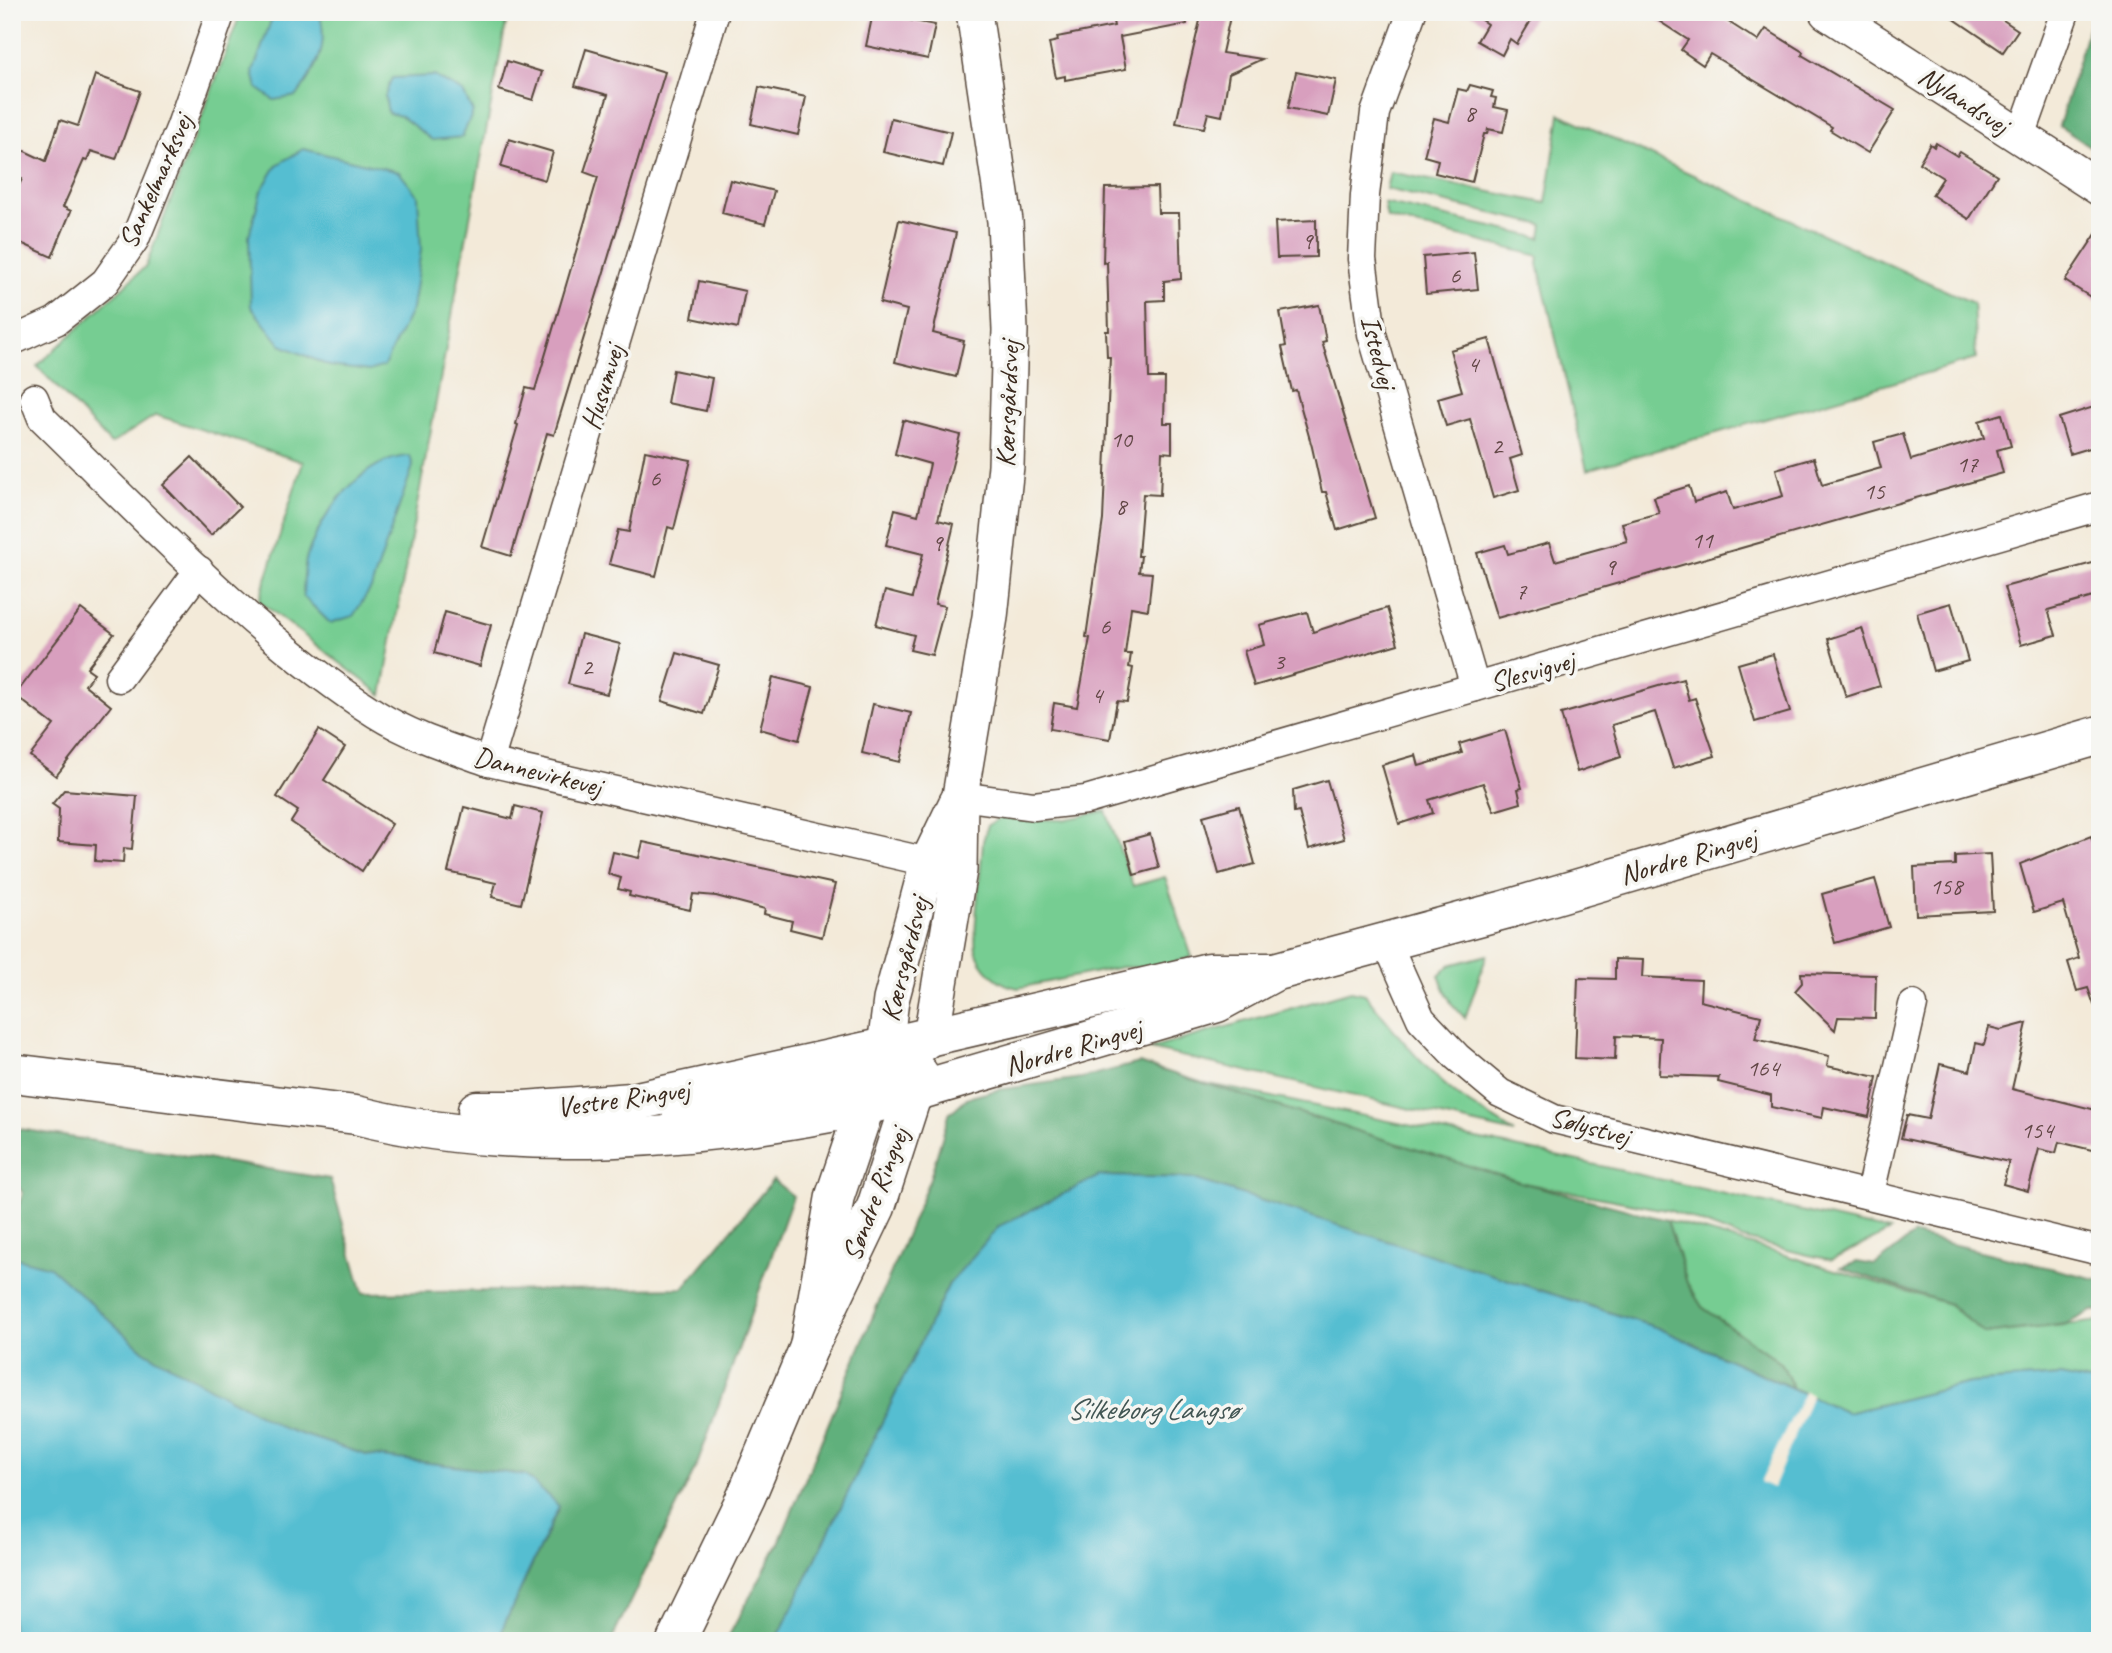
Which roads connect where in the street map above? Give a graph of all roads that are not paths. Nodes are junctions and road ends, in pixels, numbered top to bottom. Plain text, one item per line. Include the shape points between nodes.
1 (221, 12) edge
2 (715, 12) edge
3 (974, 12) edge
4 (1412, 12) edge
5 (1827, 12) edge
6 (2064, 12) edge
7 (2021, 136) junction
8 (2100, 188) edge
9 (12, 341) edge
10 (34, 398) dead end
11 (2100, 506) edge
12 (199, 570) junction
13 (120, 678) dead end
14 (1475, 687) junction
15 (2100, 735) edge
16 (489, 762) junction
17 (960, 796) junction
18 (928, 862) junction
19 (1388, 943) junction
20 (1274, 972) junction
21 (1913, 1005) dead end
22 (922, 1064) junction
23 (12, 1073) edge
24 (876, 1077) junction
25 (356, 1115) junction
26 (1870, 1194) junction
27 (2100, 1251) edge
28 (809, 1347) junction
29 (676, 1641) edge

1 - 9 street, Sankelmarksvej via 135,239 105,282 56,321
2 - 16 street, Husumvej
3 - 17 street, Kærsgårdsvej via 1005,221 1010,330 1000,542
4 - 14 street, Istedvej via 1376,113 1362,259 1372,334
5 - 7 street, Nylandsvej
6 - 7 street
7 - 8 street, Nylandsvej
10 - 12 street, Dannevirkevej via 42,418
11 - 14 street, Slesvigvej
12 - 13 street
12 - 16 street, Dannevirkevej via 253,620 377,714 426,740
14 - 17 street, Slesvigvej via 1086,800 1034,806
15 - 19 main road, Nordre Ringvej
16 - 18 street, Dannevirkevej
17 - 18 street, Kærsgårdsvej
17 - 22 street, Kærsgårdsvej via 959,870
18 - 24 street, Kærsgårdsvej via 891,1000
19 - 20 main road, Nordre Ringvej
19 - 26 street, Sølystvej via 1421,1018 1500,1093 1554,1119
20 - 22 main road, Nordre Ringvej via 1217,1003
20 - 22 main road, Nordre Ringvej via 1209,972
21 - 26 street
22 - 24 main road, Nordre Ringvej
22 - 24 main road, Nordre Ringvej
22 - 28 main road, Søndre Ringvej via 876,1207
23 - 25 main road, Vestre Ringvej
24 - 25 main road, Vestre Ringvej via 524,1110 410,1109
24 - 25 main road, Vestre Ringvej via 770,1125 628,1138 406,1127
24 - 28 main road, Søndre Ringvej via 835,1196
26 - 27 street, Sølystvej
28 - 29 main road, Søndre Ringvej via 746,1497

